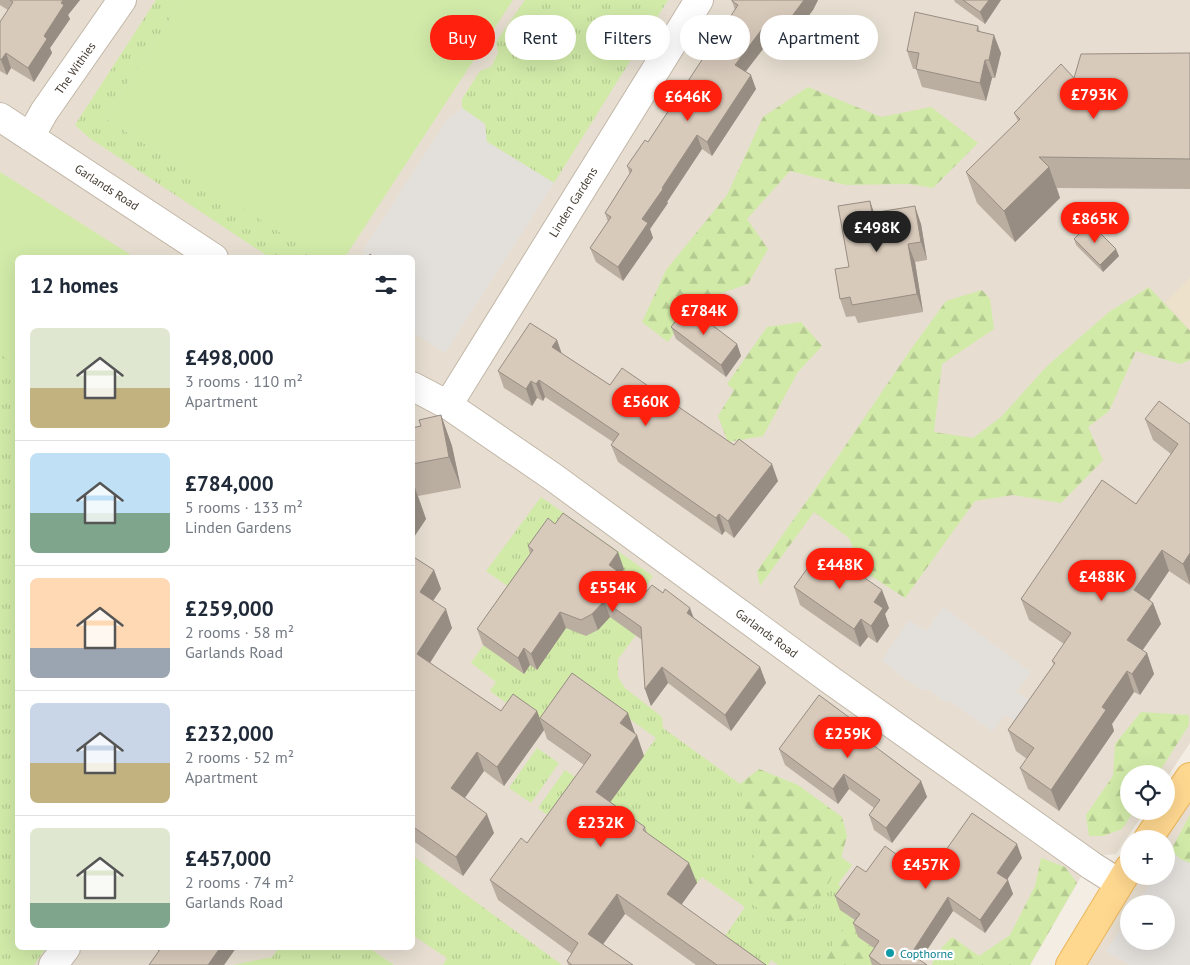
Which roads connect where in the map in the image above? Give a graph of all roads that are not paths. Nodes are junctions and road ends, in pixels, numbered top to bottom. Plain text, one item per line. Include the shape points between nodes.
1 (122, 0) edge
2 (699, 0) edge
3 (0, 117) edge
4 (30, 137) junction
5 (209, 255) edge
6 (415, 389) edge
7 (448, 405) junction
8 (1190, 777) edge
9 (1154, 830) edge
10 (1120, 874) edge
11 (1120, 883) edge
12 (65, 950) edge
13 (54, 965) edge
14 (1070, 965) edge

1 - 4 street, The Withies
2 - 7 street, Linden Gardens
3 - 4 street, Garlands Road
4 - 5 street, Garlands Road
6 - 7 street, Garlands Road
7 - 10 street, Garlands Road via 553,477 1085,861
8 - 9 main road
11 - 14 main road
12 - 13 street

